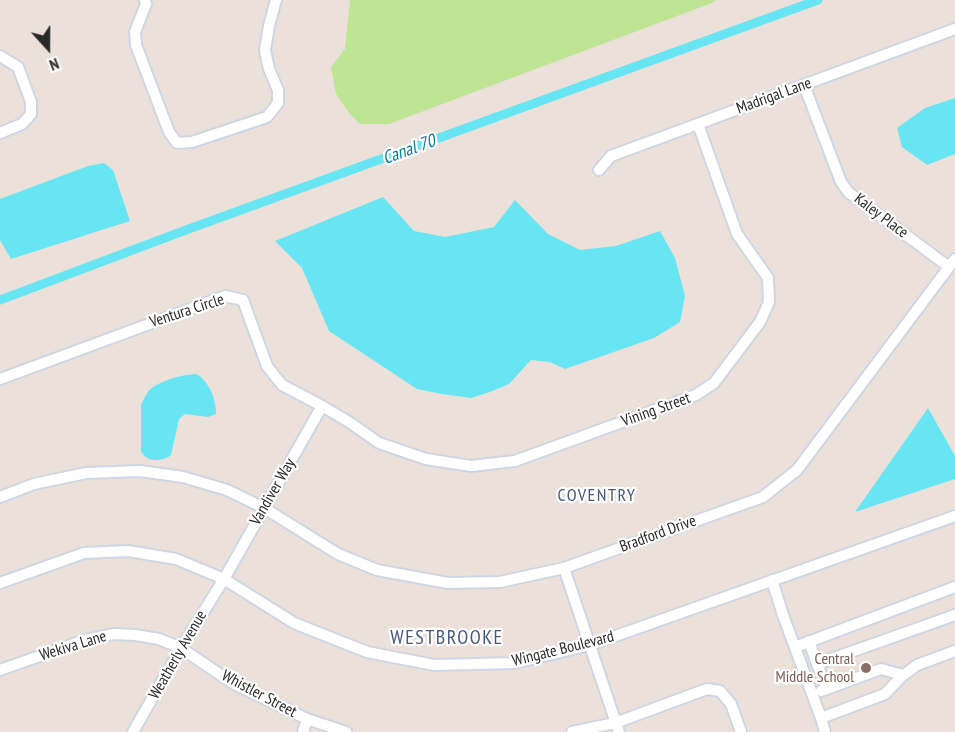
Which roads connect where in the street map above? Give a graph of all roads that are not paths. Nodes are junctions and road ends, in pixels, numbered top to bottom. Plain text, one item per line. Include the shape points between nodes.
1 (145, 0) edge
2 (276, 0) edge
3 (955, 29) edge
4 (0, 56) edge
5 (804, 84) junction
6 (698, 124) junction
7 (0, 133) edge
8 (599, 170) dead end
9 (952, 263) edge
10 (0, 379) edge
11 (322, 406) junction
12 (0, 496) edge
13 (264, 508) junction
14 (955, 516) edge
15 (564, 568) junction
16 (224, 579) junction
17 (772, 580) junction
18 (0, 583) edge
19 (955, 587) edge
20 (955, 615) edge
21 (809, 641) junction
22 (590, 645) junction
23 (795, 646) junction
24 (181, 648) junction
25 (955, 651) edge
26 (817, 664) junction
27 (0, 670) edge
28 (903, 675) junction
29 (827, 689) junction
30 (812, 694) junction
31 (820, 718) junction
32 (307, 719) junction
33 (617, 728) edge
34 (133, 732) edge
35 (303, 732) edge
36 (346, 732) edge
37 (572, 732) edge
38 (741, 732) edge
39 (825, 732) edge

1 - 2 street via 147,4 135,32 136,45 169,132 177,143 192,142 267,117 278,103 278,90 265,50
3 - 5 street, Madrigal Lane
4 - 7 street via 18,67 31,102 31,114 22,124
5 - 6 street, Madrigal Lane
5 - 9 street, Kaley Place via 848,192
6 - 8 street, Madrigal Lane via 611,156
6 - 11 street, Vining Street via 737,234 768,278 769,302 760,322 714,383 696,395 514,461 471,466 426,459 379,443
9 - 15 street, Bradford Drive via 797,470 763,496
10 - 11 street, Ventura Circle via 225,296 243,300 267,366 282,386
11 - 13 street, Vandiver Way
12 - 13 street via 86,473 140,471 183,477 227,490
13 - 15 street, Bradford Drive via 338,555 377,570 448,583 500,582
13 - 16 street, Vandiver Way
14 - 17 street, Wingate Boulevard
15 - 22 street
16 - 18 street, Wingate Boulevard via 176,559 128,551 84,553
16 - 22 street, Wingate Boulevard via 294,623 367,652 434,665 515,663
16 - 24 street, Weatherly Avenue
17 - 22 street, Wingate Boulevard
17 - 23 street
19 - 21 street
20 - 26 street
21 - 23 street
21 - 26 street
22 - 33 street
23 - 30 street
24 - 27 street, Wekiva Lane via 159,639 114,634
24 - 32 street, Whistler Street via 234,684
24 - 34 street, Weatherly Avenue
25 - 28 street via 917,665
26 - 29 street
28 - 29 street via 881,669
28 - 31 street via 885,694
29 - 30 street
30 - 31 street
31 - 39 street
32 - 35 street, Whistler Street
32 - 36 street, Whistler Street
33 - 37 street
33 - 38 street via 706,689 720,691 731,705

